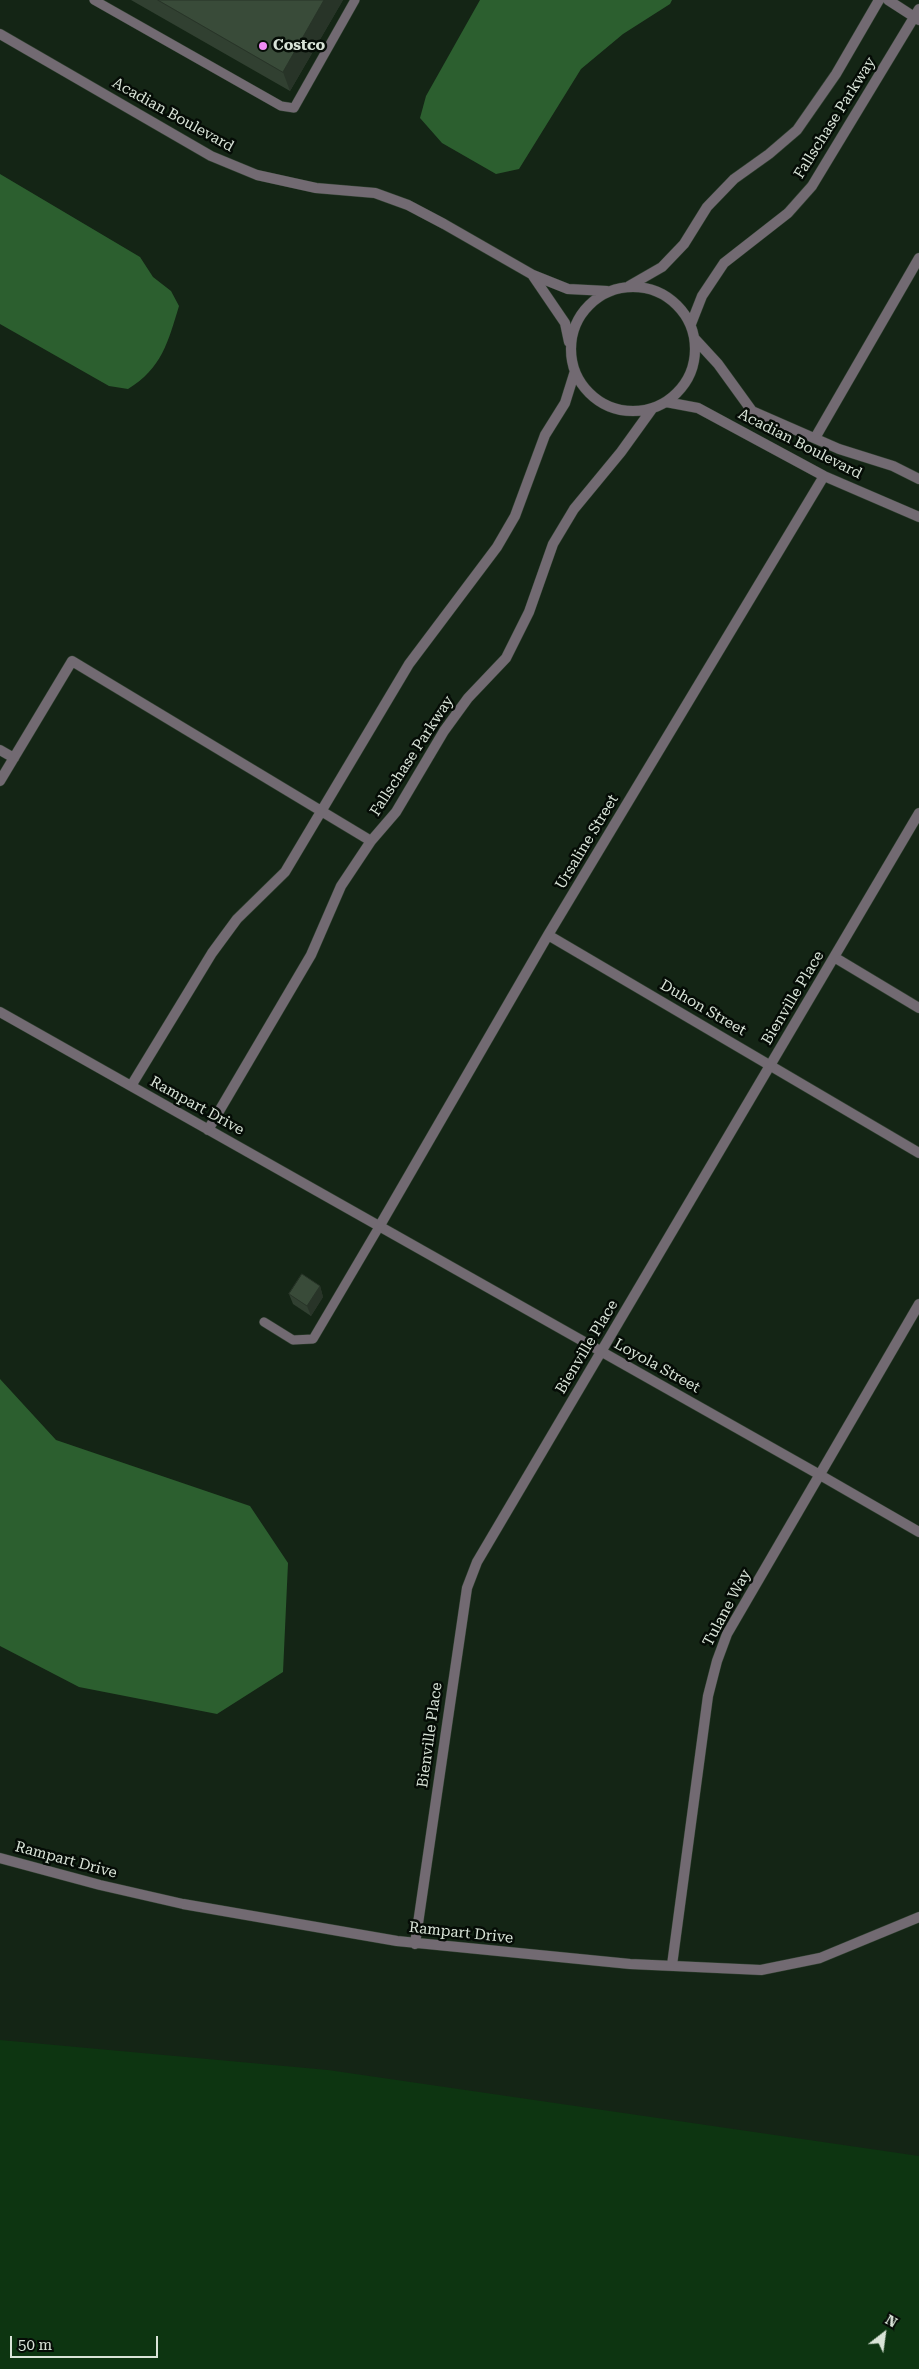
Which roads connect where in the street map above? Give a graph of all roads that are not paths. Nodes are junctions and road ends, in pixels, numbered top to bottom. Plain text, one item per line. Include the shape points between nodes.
1 (94, 0) edge
2 (355, 0) edge
3 (878, 0) edge
4 (888, 0) edge
5 (917, 15) edge
6 (0, 34) edge
7 (919, 258) edge
8 (533, 276) junction
9 (629, 286) junction
10 (607, 291) junction
11 (691, 324) junction
12 (695, 339) junction
13 (570, 349) junction
14 (575, 371) junction
15 (666, 402) junction
16 (652, 409) junction
17 (815, 438) junction
18 (824, 476) junction
19 (919, 479) edge
20 (919, 517) edge
21 (0, 750) edge
22 (14, 758) junction
23 (0, 781) edge
24 (322, 812) junction
25 (919, 813) edge
26 (372, 841) junction
27 (548, 935) junction
28 (834, 958) junction
29 (919, 1008) edge
30 (0, 1012) edge
31 (771, 1064) junction
32 (131, 1086) junction
33 (208, 1130) junction
34 (919, 1153) edge
35 (379, 1227) junction
36 (919, 1304) edge
37 (264, 1322) dead end
38 (602, 1352) junction
39 (820, 1475) junction
40 (919, 1532) edge
41 (0, 1858) edge
42 (919, 1917) edge
43 (415, 1944) junction
44 (672, 1965) junction

1 - 2 lane via 281,106 294,108
3 - 9 street, Fallschase Parkway via 836,74 797,130 734,180 707,208 684,244 662,267
4 - 5 street
5 - 11 street, Fallschase Parkway via 812,186 788,213 724,263 702,296
6 - 8 street, Acadian Boulevard via 211,156 258,175 316,188 375,193 400,202
7 - 17 street
8 - 10 street, Acadian Boulevard via 568,289
8 - 13 street, Acadian Boulevard via 565,323
9 - 10 street
9 - 11 street via 648,288 666,295 680,307
10 - 13 street via 580,315
11 - 12 street
12 - 15 street via 696,355 691,374 681,390
12 - 17 street, Acadian Boulevard via 718,364 752,411
13 - 14 street
14 - 16 street via 582,385 606,405 620,410
14 - 24 street via 565,403 545,435 515,516 497,547 409,664
15 - 16 street
15 - 18 street, Acadian Boulevard via 698,408
16 - 26 street, Fallschase Parkway via 574,510 553,544 529,612 506,658 468,698 444,731 396,812
17 - 19 street, Acadian Boulevard via 893,466
18 - 20 street, Acadian Boulevard
18 - 27 street, Ursaline Street
21 - 22 street
22 - 23 street
22 - 24 street via 72,661
24 - 26 street
24 - 32 street via 285,872 237,919 212,953
25 - 28 street, Bienville Place
26 - 33 street, Fallschase Parkway via 341,886 312,955
27 - 31 street, Duhon Street
27 - 35 street, Ursaline Street
28 - 29 street
28 - 31 street, Bienville Place
30 - 32 street, Rampart Drive
31 - 34 street, Duhon Street
31 - 38 street, Bienville Place
32 - 33 street, Rampart Drive
33 - 35 street, Rampart Drive
35 - 37 lane via 313,1339 293,1340
35 - 38 street, Loyola Street
36 - 39 street, Tulane Way
38 - 39 street, Loyola Street
38 - 43 street, Bienville Place via 477,1562 467,1588
39 - 40 street, Loyola Street
39 - 44 street, Tulane Way via 727,1634 717,1661 708,1696
41 - 43 street, Rampart Drive via 100,1886 183,1904
42 - 44 street, Rampart Drive via 820,1958 761,1970
43 - 44 street, Rampart Drive

